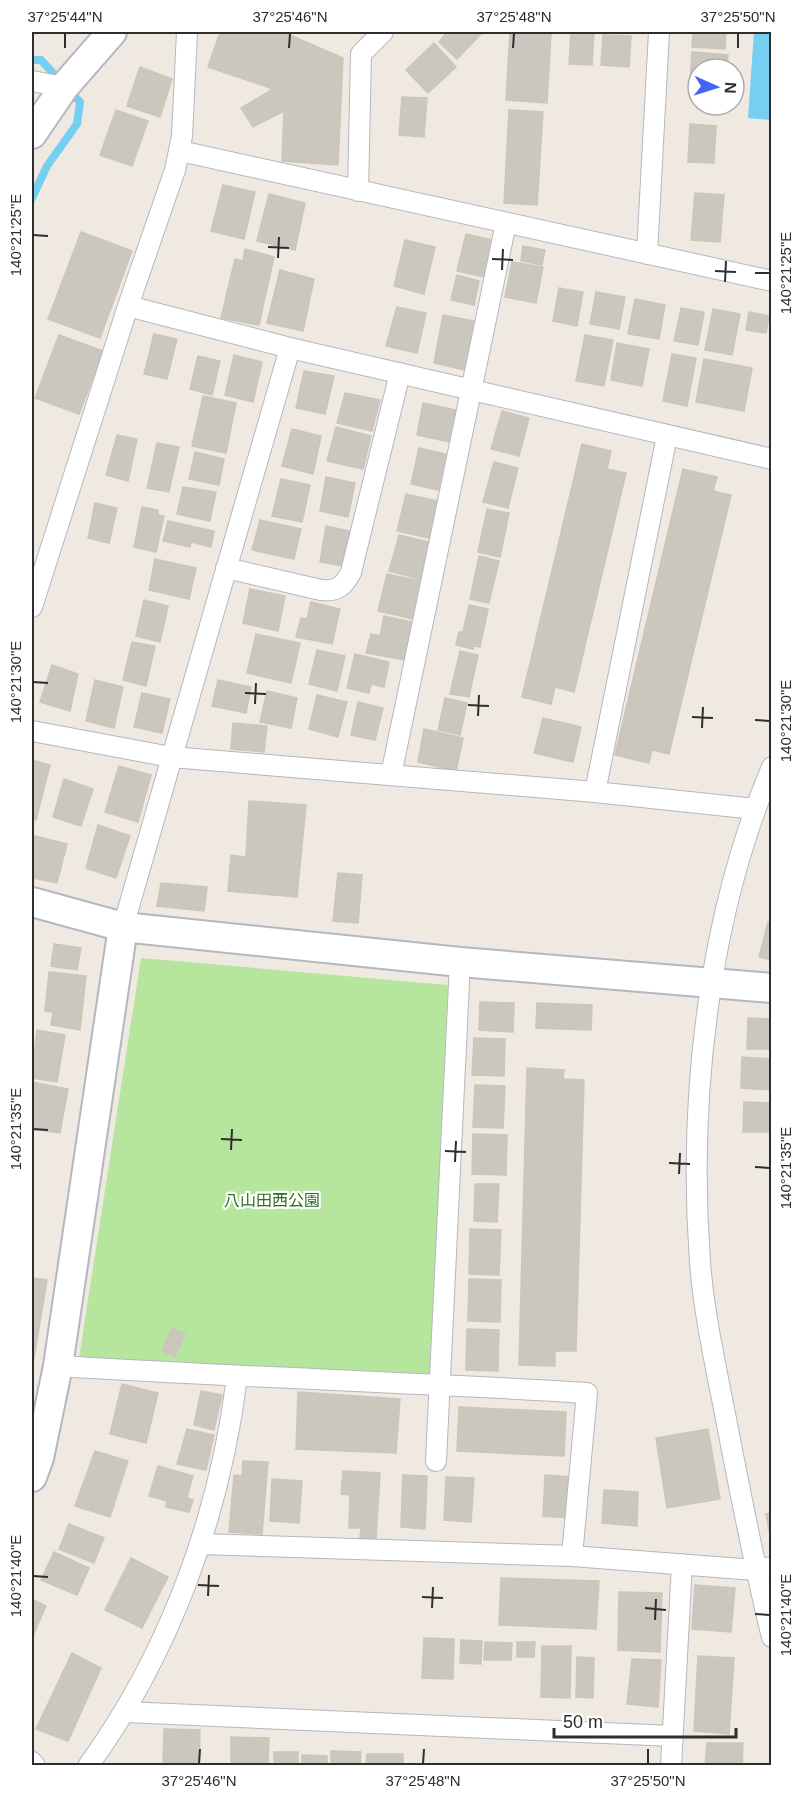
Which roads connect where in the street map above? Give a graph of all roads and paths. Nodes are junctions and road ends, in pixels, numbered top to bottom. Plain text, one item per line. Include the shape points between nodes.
1 (112, 32) edge
2 (187, 32) edge
3 (384, 32) edge
4 (659, 32) edge
5 (32, 81) edge
6 (64, 87) junction
7 (32, 134) edge
8 (180, 151) junction
9 (358, 191) junction
10 (506, 223) junction
11 (647, 254) junction
12 (771, 281) edge
13 (128, 306) junction
14 (290, 348) junction
15 (400, 373) junction
16 (472, 389) junction
17 (667, 436) junction
18 (771, 459) edge
19 (226, 568) junction
20 (32, 607) edge
21 (32, 731) edge
22 (171, 757) junction
23 (771, 767) edge
24 (391, 775) junction
25 (595, 792) junction
26 (755, 809) junction
27 (32, 902) edge
28 (123, 927) junction
29 (460, 962) junction
30 (711, 984) junction
31 (771, 988) edge
32 (58, 1366) junction
33 (237, 1377) junction
34 (441, 1384) junction
35 (436, 1461) dead end
36 (32, 1477) edge
37 (200, 1544) junction
38 (572, 1556) junction
39 (682, 1564) junction
40 (763, 1569) edge
41 (771, 1637) edge
42 (125, 1712) junction
43 (672, 1736) junction
44 (32, 1762) edge
45 (35, 1766) edge
46 (88, 1766) edge
47 (671, 1766) edge

1 - 6 street
2 - 8 street
3 - 9 street via 361,54
4 - 11 street
5 - 6 street
6 - 7 street
8 - 9 street
8 - 13 street
9 - 10 street
10 - 11 street
10 - 16 street
11 - 12 street
13 - 14 street
13 - 20 street
14 - 15 street
14 - 19 street
15 - 16 street
15 - 19 street via 346,584 321,590
16 - 17 street
16 - 24 street
17 - 18 street
17 - 25 street
19 - 22 street
21 - 22 street
22 - 24 street
22 - 28 street
23 - 26 street
24 - 25 street
25 - 26 street
26 - 30 street via 717,944
27 - 28 street
28 - 29 street
28 - 32 street
29 - 30 street
29 - 34 street
30 - 31 street
30 - 40 street via 697,1167 700,1263 709,1331
32 - 33 street
32 - 36 street
33 - 34 street
33 - 37 street via 225,1453
34 - 35 street
34 - 38 street via 587,1393
37 - 38 street
37 - 42 street
38 - 39 street
39 - 40 street
39 - 43 street
40 - 41 street
42 - 43 street
42 - 46 street
43 - 47 street
44 - 45 street

